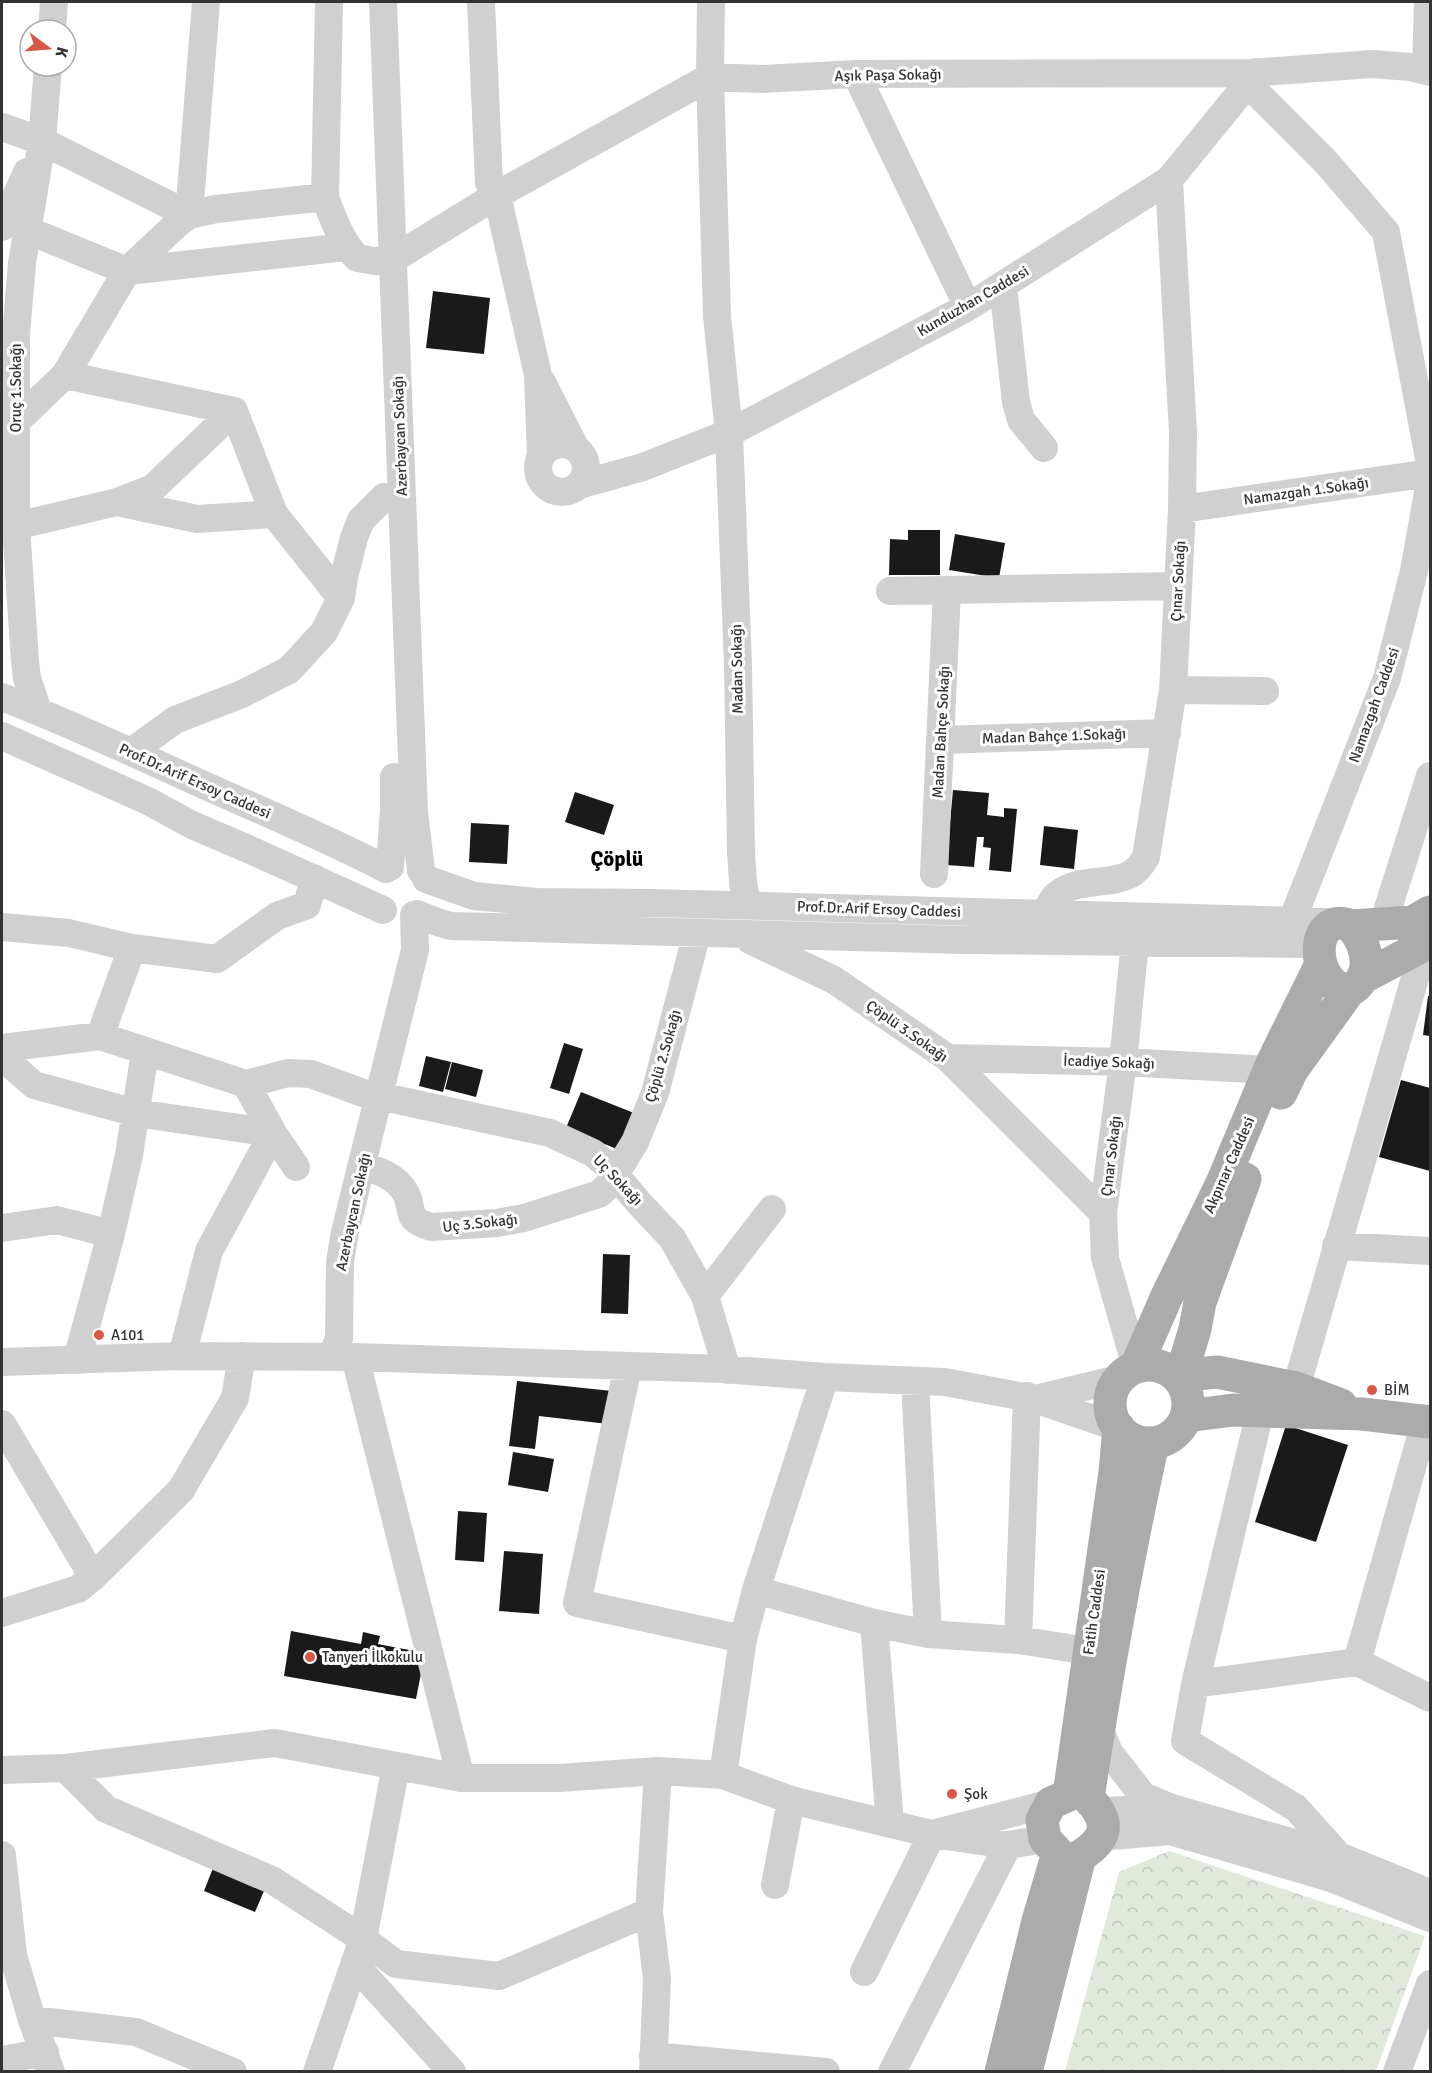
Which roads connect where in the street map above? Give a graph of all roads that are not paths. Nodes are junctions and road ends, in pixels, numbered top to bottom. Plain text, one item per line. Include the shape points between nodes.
1 (54, 2) edge
2 (206, 2) edge
3 (329, 2) edge
4 (364, 2) edge
5 (383, 2) edge
6 (482, 2) edge
7 (711, 2) edge
8 (1428, 2) edge
9 (53, 18) edge
10 (1428, 71) edge
11 (856, 74) junction
12 (710, 77) junction
13 (47, 78) edge
14 (1253, 78) junction
15 (2, 127) edge
16 (42, 141) junction
17 (1169, 180) junction
18 (497, 195) junction
19 (325, 197) junction
20 (189, 215) junction
21 (14, 229) edge
22 (346, 247) junction
23 (384, 260) junction
24 (127, 271) junction
25 (1003, 286) junction
26 (968, 307) junction
27 (66, 375) junction
28 (538, 375) junction
29 (234, 411) junction
30 (8, 427) edge
31 (729, 433) junction
32 (1044, 448) dead end
33 (578, 450) junction
34 (541, 457) junction
35 (1431, 464) edge
36 (643, 467) junction
37 (1431, 473) edge
38 (1431, 481) edge
39 (579, 485) junction
40 (384, 497) junction
41 (117, 502) junction
42 (1182, 509) junction
43 (274, 514) junction
44 (16, 526) junction
45 (1178, 586) junction
46 (947, 590) junction
47 (890, 591) dead end
48 (341, 598) junction
49 (1173, 690) junction
50 (1265, 691) dead end
51 (2, 697) edge
52 (38, 711) junction
53 (1167, 733) junction
54 (940, 740) junction
55 (6, 745) edge
56 (131, 752) junction
57 (1431, 776) edge
58 (388, 868) junction
59 (934, 874) dead end
60 (424, 875) junction
61 (314, 878) junction
62 (747, 905) junction
63 (1431, 912) edge
64 (1045, 913) junction
65 (403, 914) junction
66 (1292, 921) junction
67 (1383, 924) junction
68 (2, 927) edge
69 (697, 933) junction
70 (737, 934) junction
71 (1332, 939) junction
72 (1135, 942) junction
73 (1427, 944) edge
74 (132, 948) junction
75 (1357, 984) junction
76 (100, 1036) junction
77 (2, 1048) edge
78 (145, 1052) junction
79 (2, 1057) edge
80 (948, 1058) junction
81 (1123, 1062) junction
82 (1270, 1070) junction
83 (246, 1084) junction
84 (371, 1094) junction
85 (136, 1113) junction
86 (273, 1133) junction
87 (362, 1165) junction
88 (296, 1167) dead end
89 (616, 1174) junction
90 (772, 1209) dead end
91 (1103, 1213) junction
92 (2, 1228) edge
93 (111, 1234) junction
94 (1336, 1246) junction
95 (1431, 1251) edge
96 (705, 1296) junction
97 (182, 1356) junction
98 (242, 1356) junction
99 (355, 1357) junction
100 (77, 1360) junction
101 (2, 1362) edge
102 (628, 1367) junction
103 (727, 1370) junction
104 (1127, 1373) junction
105 (825, 1377) junction
106 (1180, 1379) junction
107 (915, 1382) junction
108 (1296, 1388) junction
109 (1031, 1397) junction
110 (1260, 1412) junction
111 (1362, 1414) junction
112 (1186, 1416) junction
113 (1428, 1422) edge
114 (2, 1424) edge
115 (1119, 1428) junction
116 (1153, 1443) junction
117 (93, 1577) junction
118 (756, 1590) junction
119 (2, 1613) edge
120 (874, 1623) junction
121 (928, 1634) junction
122 (743, 1639) junction
123 (1018, 1640) junction
124 (1088, 1650) junction
125 (1357, 1662) junction
126 (1195, 1684) junction
127 (1431, 1698) edge
128 (1098, 1726) junction
129 (396, 1767) junction
130 (65, 1768) junction
131 (2, 1770) edge
132 (658, 1771) junction
133 (723, 1775) junction
134 (461, 1778) junction
135 (792, 1800) junction
136 (1172, 1808) junction
137 (890, 1824) junction
138 (1074, 1824) junction
139 (932, 1834) junction
140 (1008, 1845) junction
141 (2, 1855) edge
142 (1339, 1856) junction
143 (775, 1885) dead end
144 (1431, 1893) edge
145 (649, 1912) junction
146 (1431, 1917) edge
147 (359, 1952) junction
148 (864, 1972) dead end
149 (1431, 1984) edge
150 (32, 2020) junction
151 (2, 2060) edge
152 (48, 2062) edge
153 (653, 2064) edge
154 (233, 2072) edge
155 (317, 2072) edge
156 (452, 2072) edge
157 (826, 2072) edge
158 (892, 2072) edge
159 (1002, 2072) edge
160 (1026, 2072) edge
161 (1397, 2072) edge

1 - 9 street
2 - 20 street
3 - 19 street
4 - 23 street, Azerbaycan Sokağı
5 - 23 street, Azerbaycan Sokağı
6 - 18 street via 489,183
7 - 12 street, Madan Sokağı
8 - 10 street
10 - 14 street, Aşık Paşa Sokağı via 1371,64
11 - 12 street, Aşık Paşa Sokağı via 762,79
11 - 14 street, Aşık Paşa Sokağı
11 - 26 street
12 - 18 street
12 - 31 street, Madan Sokağı via 717,316
13 - 16 street, Oruç 1.Sokağı
14 - 17 street, Kunduzhan Caddesi
14 - 35 street via 1386,232
15 - 16 street
16 - 20 street
16 - 21 street, Oruç 1.Sokağı
17 - 25 street, Kunduzhan Caddesi
17 - 42 street, Çınar Sokağı
18 - 23 street
18 - 28 street
19 - 20 street
19 - 22 street
20 - 24 street
21 - 24 street
21 - 30 street, Oruç 1.Sokağı via 22,263
22 - 23 street via 357,258
22 - 24 street
23 - 40 street, Azerbaycan Sokağı
23 - 60 street, Azerbaycan Sokağı via 414,811
24 - 27 street
25 - 26 street, Kunduzhan Caddesi
25 - 32 street via 1016,402 1021,420
26 - 31 street, Kunduzhan Caddesi
27 - 29 street
27 - 30 street
28 - 33 street
28 - 34 street
29 - 41 street via 153,488
29 - 43 street
30 - 44 street, Oruç 1.Sokağı
31 - 36 street, Kunduzhan Caddesi
31 - 62 street, Madan Sokağı via 741,852
33 - 34 street via 560,444
33 - 36 street
33 - 39 street via 587,467
34 - 39 street via 538,472 552,491 569,492
36 - 39 street, Kunduzhan Caddesi
37 - 42 street, Namazgah 1.Sokağı
38 - 66 street, Namazgah Caddesi via 1414,571 1387,678
40 - 48 street via 361,520
40 - 58 street, Azerbaycan Sokağı via 394,789
41 - 43 street via 197,519
41 - 44 street
42 - 45 street, Çınar Sokağı
43 - 48 street
44 - 52 street, Oruç 1.Sokağı via 25,662
45 - 46 street
45 - 49 street, Çınar Sokağı
46 - 47 street
46 - 54 street, Madan Bahçe Sokağı
48 - 56 street via 324,632 289,670 242,694 175,720
49 - 50 street
49 - 53 street, Çınar Sokağı
51 - 52 street, Prof.Dr.Arif Ersoy Caddesi
52 - 56 street, Prof.Dr.Arif Ersoy Caddesi
53 - 54 street, Madan Bahçe 1.Sokağı
53 - 64 street, Çınar Sokağı via 1146,857 1139,868 1130,875 1065,890 1056,895
54 - 59 street, Madan Bahçe Sokağı
55 - 61 street, Prof.Dr.Arif Ersoy Caddesi via 148,801 192,825
56 - 58 street, Prof.Dr.Arif Ersoy Caddesi
57 - 67 street
58 - 60 street via 402,863
58 - 65 street via 376,884 377,902
60 - 62 street, Prof.Dr.Arif Ersoy Caddesi via 474,896 537,902
60 - 65 street via 429,891 424,907
61 - 65 street, Prof.Dr.Arif Ersoy Caddesi
61 - 74 street via 307,905 277,916 217,959
62 - 64 street, Prof.Dr.Arif Ersoy Caddesi
63 - 67 main road via 1413,922
64 - 66 street, Prof.Dr.Arif Ersoy Caddesi
65 - 69 street, Prof.Dr.Arif Ersoy Caddesi via 451,926
65 - 84 street, Azerbaycan Sokağı
66 - 71 street, Prof.Dr.Arif Ersoy Caddesi
67 - 71 main road
68 - 74 street via 69,933
69 - 70 street, Prof.Dr.Arif Ersoy Caddesi
69 - 89 street, Çöplü 2.Sokağı via 655,1093 635,1142
70 - 72 street, Prof.Dr.Arif Ersoy Caddesi
70 - 80 street, Çöplü 3.Sokağı via 834,980
71 - 72 street, Prof.Dr.Arif Ersoy Caddesi
71 - 75 main road via 1328,979 1335,987
71 - 75 main road via 1357,932 1367,969
71 - 82 main road, Akpınar Caddesi
72 - 81 street, Çınar Sokağı
73 - 75 main road, Akpınar Caddesi
73 - 94 street
74 - 76 street
75 - 106 main road, Akpınar Caddesi via 1292,1070 1260,1137 1200,1302
76 - 77 street
76 - 78 street
78 - 83 street
78 - 85 street
79 - 85 street via 34,1085
80 - 81 street, İcadiye Sokağı
80 - 91 street, Çöplü 3.Sokağı
81 - 82 street, İcadiye Sokağı
81 - 91 street, Çınar Sokağı
82 - 104 main road, Akpınar Caddesi via 1222,1183
83 - 84 street, Uç Sokağı via 288,1073 311,1074
83 - 86 street
84 - 87 street, Azerbaycan Sokağı
84 - 87 street, Azerbaycan Sokağı via 320,1261 326,1340 333,1354 339,1338 340,1262
84 - 89 street, Uç Sokağı via 550,1133 593,1153
85 - 86 street
85 - 93 street
86 - 88 street
86 - 97 street via 210,1251
87 - 89 street, Uç 3.Sokağı via 395,1180 406,1192 415,1219 431,1227 524,1218 599,1194
89 - 96 street, Uç Sokağı via 672,1238
90 - 96 street
91 - 104 street, Çınar Sokağı via 1105,1258
92 - 93 street via 57,1220
93 - 100 street
94 - 95 street
94 - 108 street
96 - 103 street, Uç Sokağı
97 - 98 street
97 - 100 street
98 - 99 street
98 - 117 street via 235,1398 181,1490
99 - 102 street
99 - 134 street
100 - 101 street
102 - 103 street
102 - 122 street via 577,1603
103 - 105 street
104 - 106 main road via 1154,1364
104 - 109 street
104 - 115 main road via 1112,1391 1110,1404
105 - 107 street
105 - 118 street
106 - 108 main road via 1217,1372
106 - 112 main road via 1189,1399
107 - 109 street via 945,1382
107 - 121 street
108 - 111 main road
109 - 115 street
109 - 123 street
110 - 111 main road
110 - 112 main road via 1233,1410
110 - 126 street
111 - 113 main road
112 - 116 main road via 1176,1433
113 - 125 street
114 - 117 street
115 - 116 main road via 1128,1437
115 - 124 main road, Fatih Caddesi
116 - 128 main road, Fatih Caddesi
117 - 119 street via 78,1589
118 - 120 street
118 - 122 street
120 - 121 street
120 - 137 street
121 - 123 street
122 - 133 street
123 - 124 street
124 - 138 main road, Fatih Caddesi
125 - 126 street
125 - 127 street
126 - 142 street via 1185,1742 1296,1808
128 - 136 street via 1109,1752 1143,1796
128 - 138 main road, Fatih Caddesi
129 - 130 street via 275,1743
129 - 134 street
129 - 147 street
130 - 131 street
130 - 147 street via 106,1809 272,1880
132 - 133 street
132 - 134 street via 560,1778
132 - 145 street
133 - 135 street
135 - 137 street
135 - 143 street
136 - 138 street
136 - 142 street
137 - 139 street
138 - 139 street
138 - 140 street
138 - 146 street via 1170,1831 1331,1878
138 - 159 main road, Fatih Caddesi via 1038,1921
138 - 160 main road, Fatih Caddesi
139 - 140 street
139 - 148 street
140 - 158 street
141 - 150 street via 13,1955
142 - 144 street
145 - 147 street via 499,1976 396,1964
145 - 153 street via 657,1978
147 - 155 street
147 - 156 street
149 - 161 street
150 - 152 street
150 - 154 street via 135,2032
151 - 152 street
153 - 157 street

